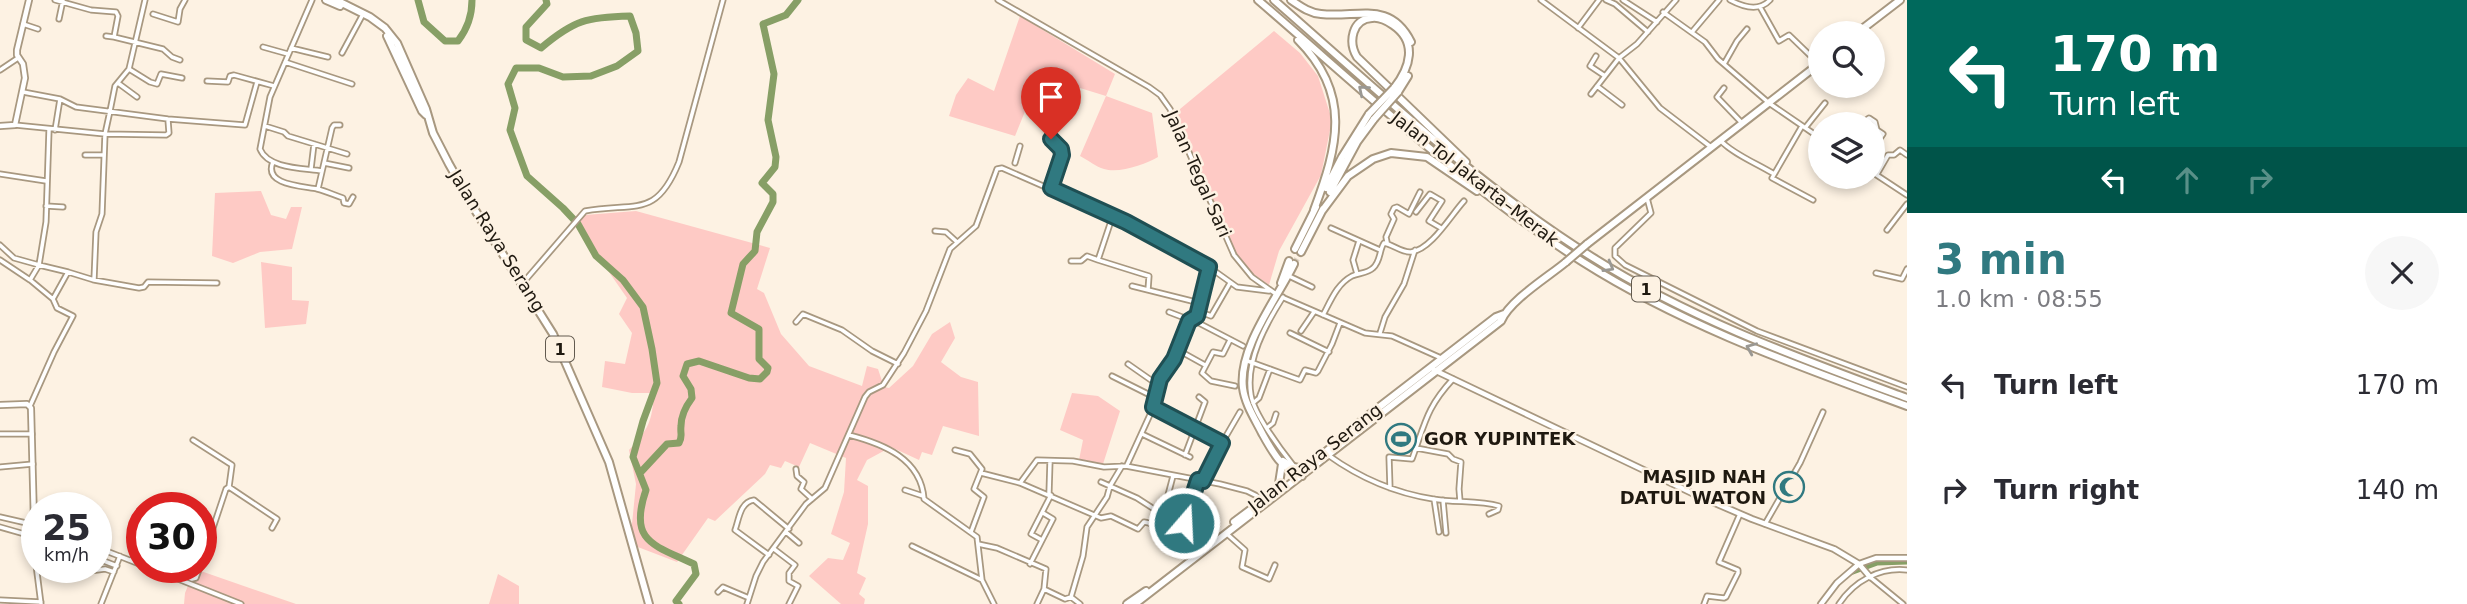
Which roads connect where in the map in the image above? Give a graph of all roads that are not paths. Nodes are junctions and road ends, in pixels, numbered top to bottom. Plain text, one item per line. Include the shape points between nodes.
1 (29, 0) edge
2 (55, 0) edge
3 (145, 0) edge
4 (186, 0) edge
5 (312, 0) edge
6 (326, 0) edge
7 (336, 0) edge
8 (723, 0) edge
9 (998, 0) edge
10 (1256, 0) edge
11 (1274, 0) edge
12 (1291, 0) edge
13 (1541, 0) edge
14 (1599, 0) edge
15 (1606, 0) edge
16 (1676, 0) edge
17 (1719, 0) edge
18 (1731, 0) edge
19 (1770, 0) edge
20 (1900, 0) edge
21 (63, 1) edge
22 (1627, 1) edge
23 (1760, 7) junction
24 (1663, 12) junction
25 (153, 14) dead end
26 (362, 16) junction
27 (59, 19) dead end
28 (1873, 21) edge
29 (1657, 22) junction
30 (23, 24) junction
31 (1578, 28) junction
32 (38, 29) dead end
33 (1747, 29) dead end
34 (1648, 32) junction
35 (1692, 32) junction
36 (106, 36) dead end
37 (114, 37) junction
38 (136, 43) junction
39 (263, 47) dead end
40 (291, 48) junction
41 (1808, 52) edge
42 (342, 53) dead end
43 (288, 54) junction
44 (1596, 56) dead end
45 (328, 57) dead end
46 (18, 58) junction
47 (1619, 58) junction
48 (180, 60) dead end
49 (285, 62) junction
50 (1724, 64) junction
51 (129, 69) junction
52 (0, 70) edge
53 (1808, 72) edge
54 (1605, 76) junction
55 (182, 78) dead end
56 (207, 81) dead end
57 (257, 82) junction
58 (118, 83) junction
59 (352, 84) dead end
60 (274, 86) junction
61 (1597, 86) junction
62 (1724, 88) dead end
63 (1396, 90) junction
64 (23, 92) junction
65 (1591, 94) dead end
66 (137, 97) dead end
67 (60, 99) junction
68 (1769, 103) junction
69 (1825, 103) dead end
70 (1622, 105) dead end
71 (110, 111) junction
72 (426, 115) junction
73 (168, 119) junction
74 (1743, 124) junction
75 (15, 125) junction
76 (340, 125) dead end
77 (0, 126) edge
78 (265, 126) junction
79 (1804, 127) junction
80 (49, 130) junction
81 (55, 130) junction
82 (1808, 130) edge
83 (106, 134) junction
84 (1051, 139) dead end
85 (1721, 141) junction
86 (314, 144) junction
87 (1020, 146) dead end
88 (327, 148) junction
89 (1712, 148) junction
90 (347, 154) dead end
91 (85, 155) dead end
92 (104, 155) junction
93 (1907, 155) edge
94 (1885, 159) edge
95 (273, 162) junction
96 (324, 163) junction
97 (349, 168) dead end
98 (1013, 168) junction
99 (311, 169) junction
100 (322, 171) junction
101 (0, 174) edge
102 (1774, 174) junction
103 (1484, 180) junction
104 (1885, 180) edge
105 (46, 181) junction
106 (1051, 188) junction
107 (318, 189) junction
108 (1420, 192) dead end
109 (1907, 195) edge
110 (353, 197) dead end
111 (1647, 198) junction
112 (1813, 200) dead end
113 (1464, 201) dead end
114 (1907, 204) edge
115 (46, 206) junction
116 (63, 207) dead end
117 (1318, 210) junction
118 (1384, 211) dead end
119 (1415, 212) junction
120 (1510, 212) junction
121 (1391, 213) junction
122 (1113, 215) junction
123 (1331, 228) dead end
124 (1441, 228) junction
125 (1887, 230) dead end
126 (935, 231) dead end
127 (1359, 241) junction
128 (957, 242) junction
129 (1387, 242) junction
130 (0, 245) edge
131 (1380, 250) junction
132 (1415, 250) junction
133 (1298, 251) tunnel mouth
134 (0, 260) edge
135 (1098, 260) junction
136 (1071, 261) dead end
137 (39, 265) junction
138 (1209, 267) junction
139 (1907, 269) edge
140 (68, 272) junction
141 (1877, 273) dead end
142 (1357, 274) junction
143 (1289, 276) junction
144 (29, 279) junction
145 (94, 280) junction
146 (217, 283) dead end
147 (1230, 283) junction
148 (522, 284) junction
149 (1132, 286) dead end
150 (1312, 287) dead end
151 (1148, 290) junction
152 (1277, 295) junction
153 (53, 299) junction
154 (1200, 303) junction
155 (1198, 311) junction
156 (1169, 312) dead end
157 (1314, 312) junction
158 (1504, 314) junction
159 (1323, 315) junction
160 (1192, 320) junction
161 (796, 322) dead end
162 (1340, 323) junction
163 (1301, 331) dead end
164 (1290, 333) dead end
165 (1380, 334) junction
166 (1230, 341) junction
167 (1243, 346) dead end
168 (1178, 351) junction
169 (1329, 352) junction
170 (1441, 358) junction
171 (1249, 361) junction
172 (898, 364) junction
173 (1128, 364) dead end
174 (1205, 365) junction
175 (1433, 368) junction
176 (1270, 369) junction
177 (1112, 376) dead end
178 (1453, 379) junction
179 (1158, 385) junction
180 (1235, 386) dead end
181 (1907, 387) edge
182 (1199, 397) dead end
183 (1156, 398) junction
184 (1907, 398) edge
185 (1253, 403) junction
186 (0, 405) edge
187 (30, 406) junction
188 (1907, 406) edge
189 (1153, 407) junction
190 (1240, 412) dead end
191 (1823, 412) dead end
192 (1276, 414) dead end
193 (1268, 427) junction
194 (1196, 428) junction
195 (1142, 433) junction
196 (0, 434) edge
197 (32, 434) junction
198 (849, 435) junction
199 (1344, 439) junction
200 (193, 440) dead end
201 (1222, 443) junction
202 (1416, 448) junction
203 (955, 450) dead end
204 (1328, 456) junction
205 (1050, 461) junction
206 (1282, 463) junction
207 (33, 464) junction
208 (1124, 466) junction
209 (0, 467) edge
210 (796, 469) dead end
211 (1300, 472) junction
212 (981, 473) junction
213 (1173, 476) junction
214 (1200, 480) junction
215 (1101, 482) dead end
216 (1020, 483) junction
217 (229, 486) junction
218 (1110, 486) junction
219 (1390, 488) junction
220 (1281, 489) junction
221 (905, 490) dead end
222 (34, 492) edge
223 (1050, 495) junction
224 (923, 496) junction
225 (812, 499) junction
226 (1434, 499) junction
227 (1177, 500) dead end
228 (1443, 500) junction
229 (1265, 501) junction
230 (1461, 501) junction
231 (1043, 513) junction
232 (1095, 514) junction
233 (1489, 514) dead end
234 (1740, 514) junction
235 (0, 517) edge
236 (217, 517) edge
237 (1765, 524) junction
238 (21, 525) edge
239 (0, 527) edge
240 (272, 528) dead end
241 (21, 529) edge
242 (788, 531) junction
243 (971, 532) junction
244 (1225, 532) junction
245 (1439, 532) dead end
246 (1446, 533) dead end
247 (1042, 541) junction
248 (799, 543) dead end
249 (978, 544) junction
250 (1210, 544) junction
251 (912, 546) dead end
252 (774, 549) junction
253 (1197, 552) junction
254 (769, 555) junction
255 (112, 556) edge
256 (1907, 558) edge
257 (112, 559) edge
258 (119, 560) junction
259 (126, 560) edge
260 (1030, 564) junction
261 (1275, 565) dead end
262 (1860, 565) junction
263 (1907, 570) edge
264 (114, 572) joint
265 (1868, 575) junction
266 (982, 580) junction
267 (40, 583) edge
268 (188, 583) edge
269 (1044, 589) junction
270 (718, 592) dead end
271 (1072, 597) junction
272 (750, 598) junction
273 (0, 600) edge
274 (1138, 601) edge
275 (41, 603) edge
276 (102, 604) edge
277 (241, 604) edge
278 (649, 604) edge
279 (747, 604) edge
280 (789, 604) edge
281 (994, 604) edge
282 (1037, 604) edge
283 (1080, 604) edge
284 (1126, 604) edge
285 (1704, 604) edge
286 (1821, 604) edge
287 (1839, 604) edge
288 (1903, 604) edge

1 - 30 main road
2 - 21 street
3 - 38 street
4 - 25 street via 178,21
5 - 40 street
6 - 26 highway, Jalan Raya Serang / 1
7 - 72 highway, Jalan Raya Serang / 1 via 370,17 391,36
8 - 148 street via 671,183 650,203 585,211
9 - 152 street, Jalan Tegal Sari via 1163,99 1234,256
10 - 117 highway via 1307,48 1332,96 1337,133
120 -> 10 highway, Jalan Tol Jakarta–Merak / 1
11 - 103 highway, Jalan Tol Jakarta–Merak / 1
12 - 63 highway via 1320,14 1366,11 1394,19 1406,30 1414,55 1406,79
13 - 31 street
14 - 31 street
15 - 34 street
16 - 24 street
17 - 35 street
18 - 23 street
19 - 23 street
20 - 28 highway
21 - 27 street
21 - 37 street via 116,12
22 - 29 street
23 - 41 street via 1779,41 1789,35
24 - 29 street
24 - 35 street
26 - 42 street
26 - 72 highway, Jalan Raya Serang / 1 via 388,37
29 - 34 street
30 - 32 street
30 - 46 main road
31 - 47 street
33 - 50 street
34 - 47 street
35 - 50 street
36 - 37 street
37 - 38 street
38 - 48 street via 163,49
38 - 51 street
39 - 43 street
40 - 43 street
40 - 45 street
43 - 49 street
44 - 54 street via 1590,66
46 - 52 street
46 - 64 main road via 25,72
47 - 54 street
47 - 89 street via 1660,108
49 - 59 street
49 - 60 street
50 - 68 street
51 - 55 street via 157,84 161,74
51 - 58 street
53 - 68 highway, Jalan Raya Serang
54 - 61 street
56 - 57 street via 228,82 234,75
57 - 60 street
57 - 73 street via 245,125
58 - 66 street
58 - 71 street
60 - 78 street
61 - 65 street
61 - 70 street
62 - 74 street via 1717,97
63 - 103 highway via 1409,63 1409,45 1401,32 1381,18 1362,21 1352,37 1357,57
63 - 117 highway, bridge via 1342,157
64 - 67 street
64 - 75 main road
67 - 71 street via 76,107
67 - 81 street
68 - 74 highway, Jalan Raya Serang
68 - 79 street
69 - 79 street
71 - 73 street
71 - 83 street
72 - 148 highway, Jalan Raya Serang / 1 via 475,209
73 - 83 street via 168,135
74 - 85 highway, Jalan Raya Serang
75 - 77 main road
75 - 80 street
76 - 88 street via 333,126
78 - 86 street
78 - 95 street via 261,152
79 - 82 street
79 - 102 street
80 - 81 street
80 - 105 street
81 - 83 street
83 - 92 street
84 - 106 street via 1062,155
85 - 89 highway, Jalan Raya Serang
85 - 102 street
86 - 88 street
86 - 99 street
87 - 98 street
88 - 90 street
88 - 96 street
89 - 111 highway, Jalan Raya Serang
91 - 92 street
92 - 145 street
93 - 94 street via 1900,150
95 - 99 street
95 - 107 street via 270,171 289,185
96 - 97 street
96 - 100 street
98 - 106 street
98 - 128 street via 996,169 976,226
99 - 100 street
100 - 107 street
101 - 105 street
102 - 112 street via 1773,180
103 -> 184 highway, Jalan Tol Jakarta–Merak / 1 via 1591,257 1668,301 1768,346
104 - 109 street
105 - 115 street
106 - 122 street
107 - 110 street via 343,198 344,203 349,204
108 - 119 street
111 - 158 highway, Jalan Raya Serang, bridge
111 - 181 street via 1651,213 1615,248 1615,256 1625,265 1757,331
113 - 124 street
114 - 125 street
115 - 116 street
115 - 137 street
117 - 120 highway via 1362,164 1401,153 1433,160
117 - 133 highway
118 - 121 street
119 - 121 street via 1408,214 1396,207
119 - 124 street via 1430,194 1442,201 1429,221
188 -> 120 highway, Jalan Tol Jakarta–Merak / 1 via 1752,349 1664,309
121 - 129 street via 1394,219
122 - 135 street
122 - 138 street
123 - 127 street
124 - 132 street
126 - 128 street via 946,232
127 - 131 street
127 - 142 street via 1353,260
128 - 172 street
129 - 131 street
129 - 132 street
130 - 137 street via 13,258
131 - 142 street via 1373,268
132 - 165 street
134 - 144 street
135 - 136 street via 1087,256
135 - 151 street via 1149,276
137 - 140 street
137 - 144 street
138 - 147 street
138 - 154 street
139 - 141 street via 1902,279
140 - 145 street
140 - 153 street
142 - 159 street via 1340,286
143 - 150 street
143 - 152 highway
143 - 152 highway via 1292,262
144 - 153 street
145 - 146 street via 142,288 148,282
147 - 152 street
147 - 155 street via 1212,316
148 - 278 highway, Jalan Raya Serang / 1 via 553,334 600,441
149 - 151 street
151 - 154 street
152 - 157 street
152 - 171 highway via 1249,349
153 - 187 street via 57,308 73,316
154 - 155 street
155 - 160 street
156 - 160 street
157 - 159 street
157 - 163 street
158 - 170 highway, Jalan Raya Serang
158 - 175 highway, Jalan Raya Serang via 1501,321
159 - 162 street
160 - 166 street
160 - 168 street
161 - 172 street via 803,314 834,326
162 - 165 street
162 - 169 street
164 - 169 street
165 - 170 street
166 - 167 street
166 - 174 street via 1223,354 1213,352
168 - 174 street
168 - 179 street
169 - 176 street via 1316,373 1305,370 1300,380
170 - 175 highway, Jalan Raya Serang
171 - 176 street
171 - 185 street
171 - 206 highway via 1242,377 1244,396
172 - 198 street via 883,385 864,397
173 - 179 street
174 - 180 street via 1202,373 1206,378
175 - 178 main road
175 - 199 highway, Jalan Raya Serang
176 - 185 street
177 - 183 street
178 - 202 street via 1428,413
178 - 234 main road
179 - 183 street
182 - 194 street via 1205,402
183 - 189 street
185 - 193 street
186 - 187 main road
187 - 197 main road
189 - 194 street
189 - 195 street
190 - 201 street
191 - 237 street
192 - 193 street
193 - 211 street
194 - 195 street via 1187,456
194 - 201 street
195 - 208 street
196 - 197 street
197 - 207 main road
198 - 224 street via 908,461 921,482
198 - 225 street via 825,488
199 - 204 highway, Jalan Raya Serang
199 - 211 highway, Jalan Raya Serang
200 - 217 street via 232,465
201 - 214 street
202 - 219 street via 1411,460 1389,457
202 - 230 street via 1448,454 1461,462
203 - 212 street via 973,456
204 - 211 highway, Jalan Raya Serang
204 - 219 street
205 - 208 street
205 - 216 street via 1037,460
205 - 223 street
206 - 211 highway
206 - 211 highway
206 - 220 highway
207 - 209 street
207 - 222 main road
208 - 213 street
208 - 218 street
210 - 225 street via 804,482 801,489
211 - 220 highway, Jalan Raya Serang
212 - 216 street
212 - 243 street via 974,490 984,497
213 - 214 street
213 - 227 street via 1168,494
214 - 218 street via 1184,523 1168,519
214 - 229 street via 1247,491
215 - 218 street
216 - 223 street
217 - 236 street
217 - 240 street via 276,519
218 - 232 street
219 - 226 street
220 - 229 highway, Jalan Raya Serang
221 - 224 street
223 - 231 street
223 - 232 street
224 - 243 street
225 - 242 street
226 - 228 street
226 - 245 street
228 - 230 street
228 - 246 street
229 - 244 highway, Jalan Raya Serang
230 - 233 street via 1499,506
231 - 247 street via 1053,519
231 - 247 street via 1031,534
232 - 253 street via 1138,529 1149,523
232 - 271 street via 1086,531
234 - 237 main road
234 - 285 street via 1719,562 1738,573 1727,597 1707,596
235 - 238 street
237 - 262 main road via 1834,549
239 - 241 street
242 - 248 street
242 - 252 street
242 - 254 street via 754,500 743,508 735,530
243 - 249 street
244 - 250 highway, Jalan Raya Serang
244 - 261 street via 1245,550 1241,566 1269,579
247 - 260 street
249 - 260 street
249 - 266 street
250 - 253 highway, Jalan Raya Serang
250 - 274 highway, Jalan Raya Serang
251 - 266 street
252 - 254 street
252 - 280 street via 795,565 789,580 798,586
253 - 274 highway, Jalan Raya Serang
254 - 272 street
255 - 258 street
256 - 262 main road via 1876,558
257 - 258 street
258 - 259 street
258 - 264 street
260 - 269 street via 1046,569
262 - 265 main road
262 - 286 main road via 1837,583
263 - 265 street
264 - 276 street
265 - 287 street
265 - 288 street
266 - 281 street
267 - 275 street
268 - 277 street
269 - 271 street via 1065,599
269 - 282 street
270 - 272 street via 723,587
271 - 283 street
272 - 279 street
273 - 275 street
274 - 284 highway, Jalan Raya Serang

